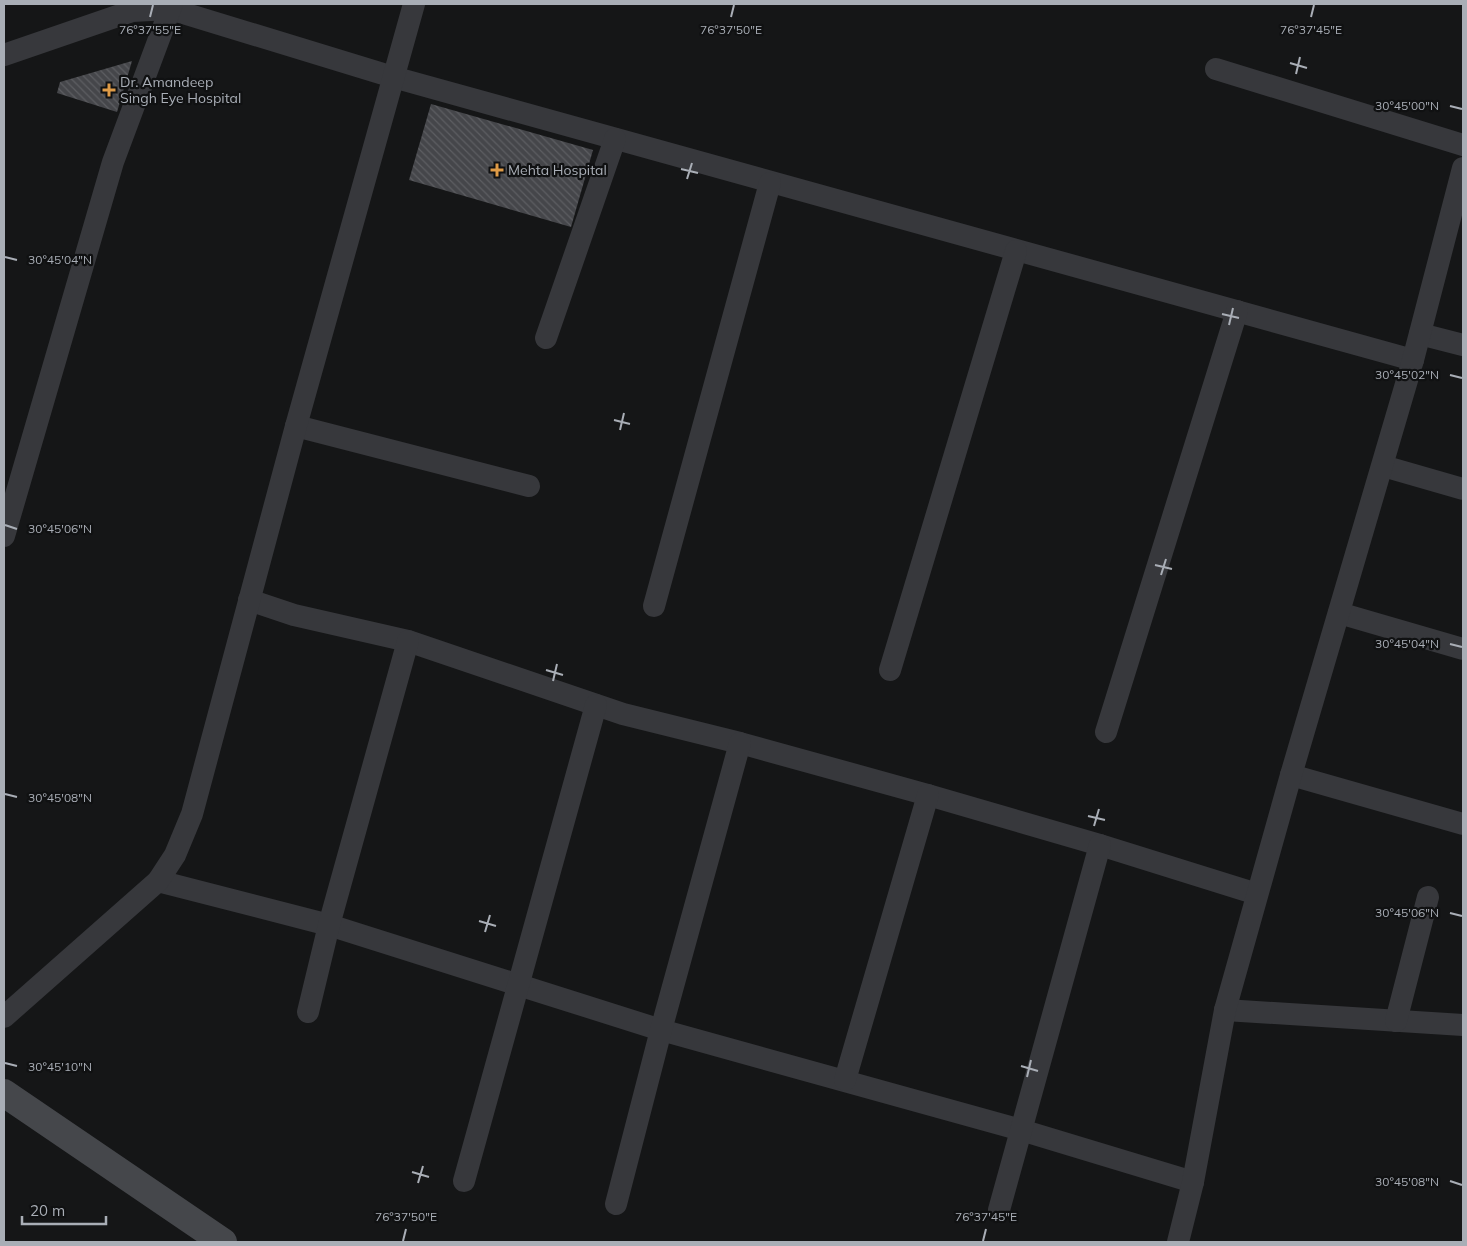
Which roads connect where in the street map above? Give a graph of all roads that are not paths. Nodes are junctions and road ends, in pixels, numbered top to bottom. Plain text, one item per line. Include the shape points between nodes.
1 (414, 4) edge
2 (171, 7) edge
3 (4, 55) edge
4 (1216, 69) dead end
5 (393, 77) junction
6 (615, 139) junction
7 (1463, 145) edge
8 (1462, 176) edge
9 (770, 183) junction
10 (1016, 251) junction
11 (1237, 311) junction
12 (1420, 334) junction
13 (546, 338) dead end
14 (1463, 345) edge
15 (1413, 360) junction
16 (296, 426) junction
17 (1383, 466) junction
18 (529, 486) dead end
19 (1463, 489) edge
20 (4, 536) edge
21 (249, 600) junction
22 (654, 606) dead end
23 (1339, 613) junction
24 (408, 641) junction
25 (1463, 649) edge
26 (890, 670) dead end
27 (596, 705) junction
28 (1106, 732) dead end
29 (740, 743) junction
30 (1291, 775) junction
31 (928, 796) junction
32 (1463, 824) edge
33 (1100, 845) junction
34 (158, 881) junction
35 (1257, 894) junction
36 (1428, 896) dead end
37 (329, 925) junction
38 (518, 983) junction
39 (1225, 1010) junction
40 (308, 1012) dead end
41 (4, 1017) edge
42 (1396, 1021) junction
43 (1463, 1025) edge
44 (661, 1030) junction
45 (845, 1080) junction
46 (4, 1094) edge
47 (1021, 1130) junction
48 (464, 1181) dead end
49 (1193, 1182) junction
50 (616, 1204) dead end
51 (999, 1210) dead end
52 (223, 1242) edge
53 (1178, 1242) edge

1 - 5 street
2 - 3 street via 132,11
2 - 5 street
2 - 20 street via 113,162
4 - 7 street
5 - 6 street
5 - 16 street
6 - 9 street
6 - 13 street
8 - 12 street
9 - 10 street
9 - 22 street
10 - 11 street
10 - 26 street
11 - 15 street
11 - 28 street
12 - 14 street
12 - 15 street
15 - 17 street
16 - 18 street
16 - 21 street
17 - 19 street
17 - 23 street
21 - 24 street via 294,615
21 - 34 street via 192,814 175,855
23 - 25 street
23 - 30 street
24 - 27 street
24 - 37 street
27 - 29 street
27 - 38 street
29 - 31 street
29 - 44 street
30 - 32 street
30 - 35 street
31 - 33 street
31 - 45 street
33 - 35 street
33 - 47 street
34 - 37 street
34 - 41 street
35 - 39 street
36 - 42 street
37 - 38 street
37 - 40 street
38 - 44 street
38 - 48 street
39 - 42 street
39 - 49 street
42 - 43 street
44 - 45 street
44 - 50 street
45 - 47 street
46 - 52 street
47 - 49 street
47 - 51 street
49 - 53 street

